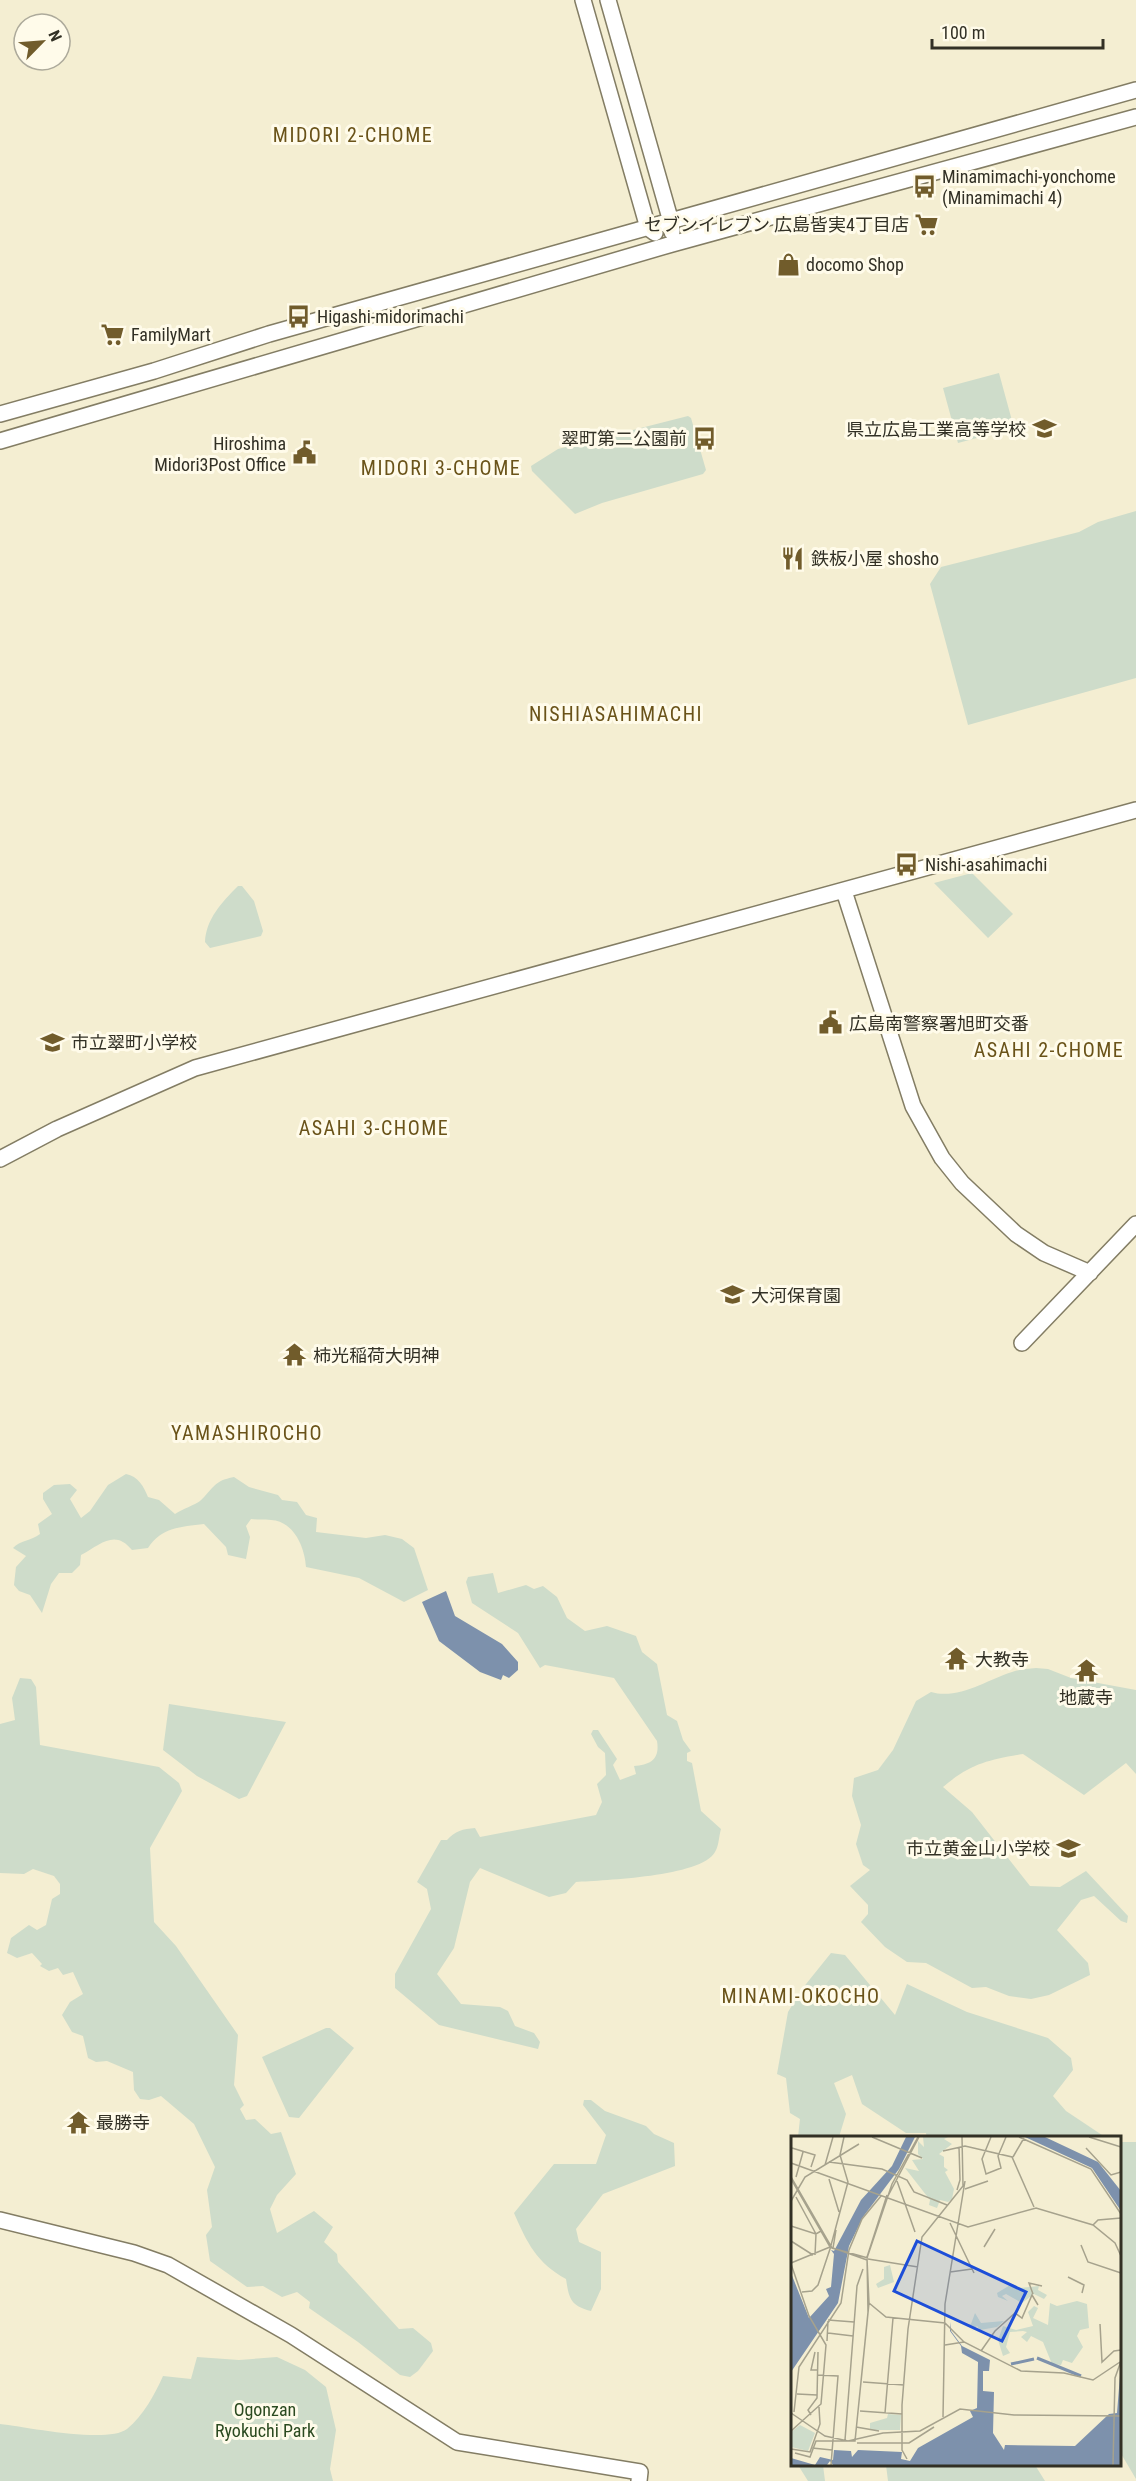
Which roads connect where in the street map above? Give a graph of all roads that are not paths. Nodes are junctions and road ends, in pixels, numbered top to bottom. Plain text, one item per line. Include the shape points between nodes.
1 (583, 0) edge
2 (609, 0) edge
3 (1136, 90) edge
4 (1136, 117) edge
5 (671, 222) junction
6 (648, 228) junction
7 (672, 244) junction
8 (0, 414) edge
9 (0, 441) edge
10 (1136, 810) edge
11 (844, 891) junction
12 (0, 1159) edge
13 (1136, 1224) edge
14 (1090, 1273) junction
15 (1022, 1343) dead end
16 (0, 2220) edge
17 (639, 2481) edge

1 - 6 street
2 - 5 street
3 - 5 street
4 - 7 street
5 - 6 street
5 - 7 street
6 - 7 street
6 - 8 street
7 - 9 street
10 - 11 street
11 - 12 street via 195,1068 57,1129
11 - 14 street via 913,1106 942,1158 962,1183 1016,1234 1044,1253
13 - 14 street
14 - 15 street
16 - 17 street via 168,2265 291,2335 457,2442 640,2472

